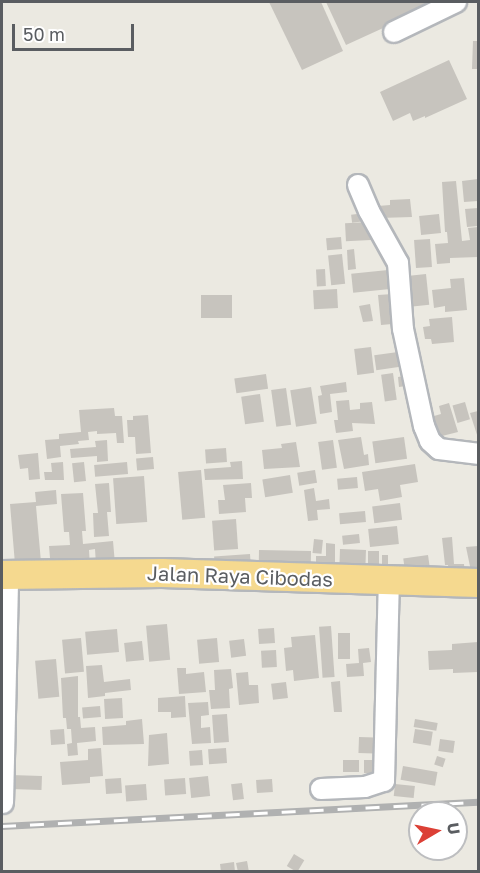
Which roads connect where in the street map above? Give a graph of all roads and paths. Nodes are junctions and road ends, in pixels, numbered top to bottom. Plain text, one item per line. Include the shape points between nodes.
1 (456, 2) edge
2 (394, 32) dead end
3 (358, 185) dead end
4 (478, 454) edge
5 (5, 575) edge
6 (390, 580) junction
7 (478, 583) edge
8 (321, 789) dead end
9 (3, 803) edge

1 - 2 street
3 - 4 street via 398,263 403,329 430,441 439,449
5 - 6 highway, Jalan Raya Cibodas via 162,573
5 - 9 street
6 - 7 highway, Jalan Raya Cibodas
6 - 8 street via 384,781 365,787

